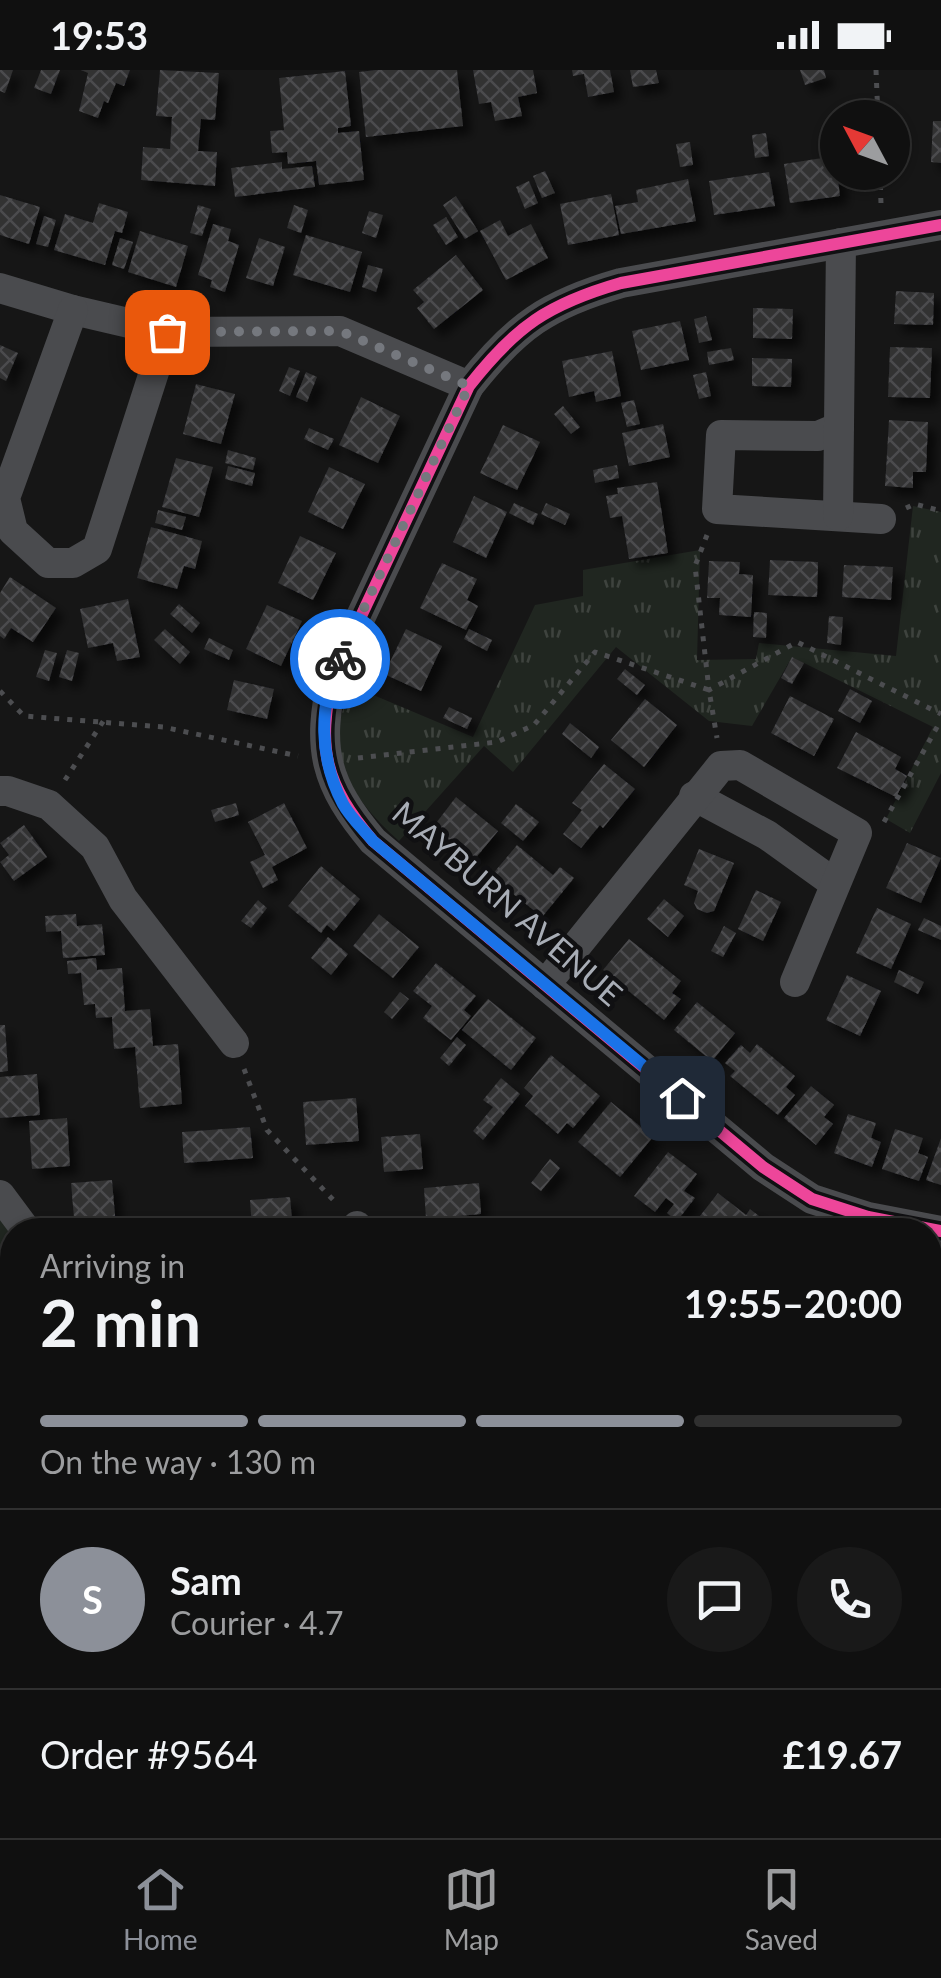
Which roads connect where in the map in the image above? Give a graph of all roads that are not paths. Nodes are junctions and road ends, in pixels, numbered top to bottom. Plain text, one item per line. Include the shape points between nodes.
1 (941, 225) edge
2 (841, 243) junction
3 (0, 288) edge
4 (73, 310) junction
5 (167, 332) junction
6 (469, 386) junction
7 (839, 427) junction
8 (838, 516) junction
9 (881, 519) dead end
10 (0, 791) edge
11 (694, 796) junction
12 (834, 883) junction
13 (795, 982) dead end
14 (545, 985) junction
15 (234, 1042) road end
16 (0, 1195) edge
17 (17, 1218) edge
18 (873, 1218) edge

1 - 2 street, MAYBURN AVENUE
2 - 6 street, MAYBURN AVENUE via 580,295 534,318
2 - 7 street
3 - 4 street
4 - 5 street
4 - 5 street via 5,498 13,531 48,562 73,563 97,549
5 - 6 street via 340,331
6 - 14 street, MAYBURN AVENUE via 333,676 323,717 326,762 344,807 373,841
7 - 8 street
7 - 8 street via 818,436 721,435 717,509
8 - 9 street
10 - 15 street via 49,805 96,847 123,899 217,1001
11 - 12 street via 767,835
11 - 12 street via 721,766 740,765 856,832
11 - 14 street
12 - 13 street
14 - 18 street, MAYBURN AVENUE via 763,1167 812,1200
16 - 17 street

